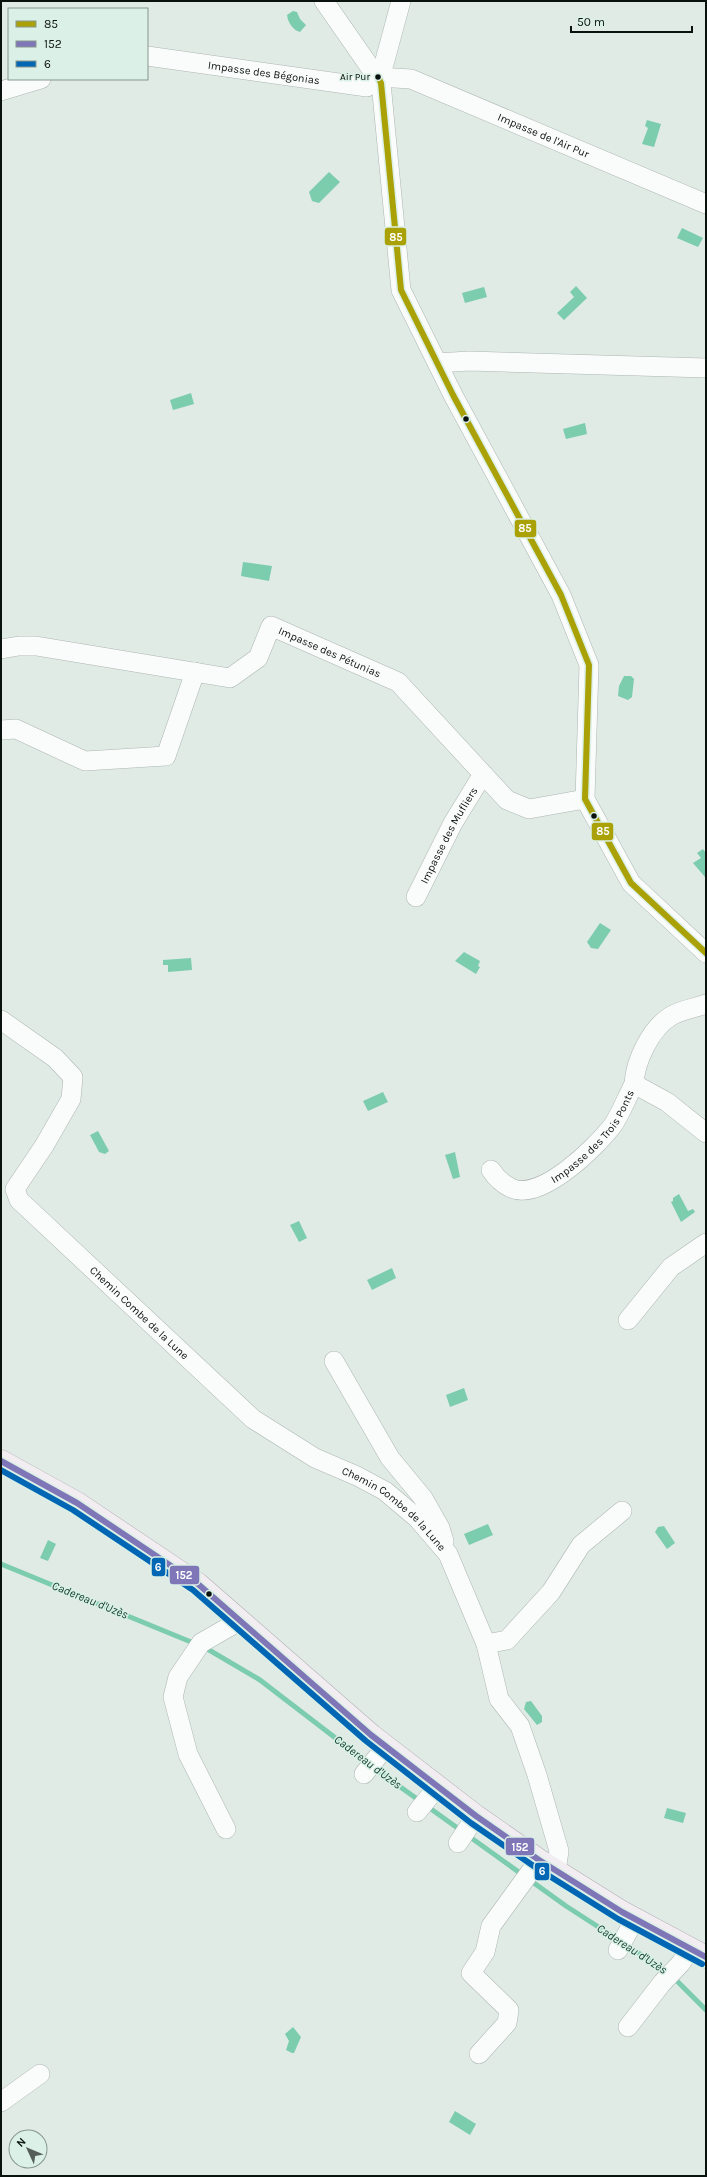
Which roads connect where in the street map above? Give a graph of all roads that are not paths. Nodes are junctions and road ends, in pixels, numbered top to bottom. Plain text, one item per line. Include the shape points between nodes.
1 (324, 1) edge
2 (401, 1) edge
3 (148, 56) edge
4 (378, 77) junction
5 (38, 80) edge
6 (1, 91) edge
7 (706, 204) edge
8 (437, 363) junction
9 (706, 368) edge
10 (1, 649) edge
11 (196, 672) junction
12 (1, 730) edge
13 (483, 774) junction
14 (585, 799) junction
15 (416, 897) dead end
16 (706, 953) edge
17 (706, 1004) edge
18 (1, 1020) edge
19 (634, 1084) junction
20 (706, 1133) edge
21 (490, 1170) dead end
22 (706, 1243) edge
23 (628, 1320) dead end
24 (334, 1361) dead end
25 (1, 1461) edge
26 (622, 1511) dead end
27 (448, 1554) junction
28 (241, 1620) junction
29 (486, 1644) junction
30 (382, 1752) junction
31 (364, 1774) dead end
32 (434, 1791) junction
33 (417, 1812) dead end
34 (474, 1820) junction
35 (226, 1829) dead end
36 (458, 1843) dead end
37 (542, 1866) junction
38 (632, 1925) junction
39 (618, 1950) dead end
40 (677, 1962) edge
41 (628, 2027) dead end
42 (480, 2054) dead end
43 (40, 2074) dead end
44 (1, 2102) edge

1 - 4 street
2 - 4 street
3 - 4 street, Impasse des Bégonias via 366,87
4 - 7 street, Impasse de l'Air Pur via 411,79
4 - 8 street via 381,83 401,290
5 - 6 street
8 - 9 street
8 - 14 street via 561,595 589,665
10 - 11 street, Impasse des Pétunias via 36,646
11 - 12 street via 166,756 85,761 16,729
11 - 13 street, Impasse des Pétunias via 230,678 258,658 271,626 398,682
13 - 14 street, Impasse des Pétunias via 507,800 529,809
13 - 15 street, Impasse des Mufliers via 453,823
14 - 16 street via 631,883
17 - 19 street via 672,1015 662,1023 644,1048 634,1073
18 - 27 street, Chemin Combe de la Lune via 56,1058 73,1078 71,1099 15,1189 19,1200 253,1419 315,1458 385,1491 416,1518
19 - 20 street, Impasse des Trois Ponts via 666,1102
19 - 21 street, Impasse des Trois Ponts via 613,1124 585,1156 557,1178 534,1189 512,1189
22 - 23 street via 671,1267
24 - 27 street, Chemin Combe de la Lune via 390,1458 423,1498 440,1528
25 - 28 main road via 77,1503 198,1584
26 - 29 street via 581,1545 551,1592 508,1640
27 - 29 street, Chemin Combe de la Lune
28 - 30 main road via 371,1735
28 - 35 street via 197,1649 178,1677 173,1697 188,1754
29 - 37 street, Chemin Combe de la Lune via 499,1700 520,1726 559,1851
30 - 31 street
30 - 32 main road
32 - 33 street
32 - 34 main road
34 - 36 street
34 - 37 main road
37 - 38 main road
37 - 42 street via 519,1886 491,1926 485,1952 471,1973 509,2010 507,2023
38 - 39 street
38 - 40 main road
40 - 41 street
43 - 44 street

